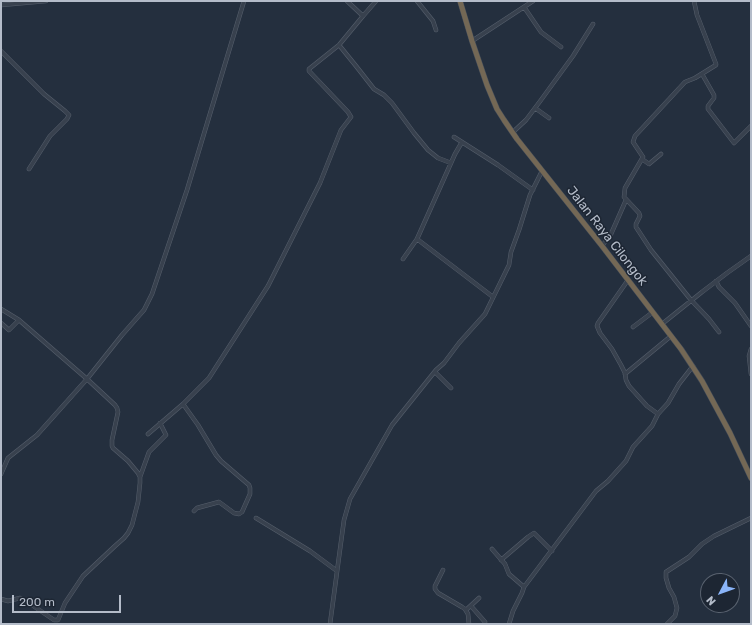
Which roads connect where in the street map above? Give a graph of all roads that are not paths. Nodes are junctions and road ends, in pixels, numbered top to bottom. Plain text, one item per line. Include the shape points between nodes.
1 (46, 1) edge
2 (244, 1) edge
3 (348, 1) edge
4 (376, 1) edge
5 (417, 1) edge
6 (460, 1) edge
7 (533, 1) edge
8 (694, 1) edge
9 (1, 5) edge
10 (524, 7) junction
11 (363, 16) junction
12 (593, 24) dead end
13 (436, 30) dead end
14 (472, 41) junction
15 (339, 46) junction
16 (561, 47) dead end
17 (1, 51) edge
18 (702, 74) junction
19 (535, 108) junction
20 (549, 118) dead end
21 (751, 126) edge
22 (513, 132) junction
23 (454, 137) dead end
24 (462, 142) junction
25 (661, 154) dead end
26 (642, 159) junction
27 (451, 163) junction
28 (28, 169) dead end
29 (542, 171) junction
30 (533, 190) junction
31 (626, 200) junction
32 (417, 239) junction
33 (602, 246) junction
34 (751, 256) edge
35 (403, 259) dead end
36 (628, 280) junction
37 (716, 281) junction
38 (493, 297) junction
39 (691, 300) junction
40 (1, 309) edge
41 (653, 312) junction
42 (19, 320) junction
43 (1, 324) edge
44 (662, 324) junction
45 (751, 326) edge
46 (633, 327) dead end
47 (719, 332) dead end
48 (671, 336) junction
49 (751, 349) edge
50 (692, 366) junction
51 (434, 372) junction
52 (625, 374) junction
53 (751, 374) edge
54 (87, 379) junction
55 (451, 388) dead end
56 (183, 404) junction
57 (658, 414) junction
58 (160, 423) junction
59 (148, 434) dead end
60 (1, 474) edge
61 (140, 477) junction
62 (751, 478) edge
63 (194, 511) dead end
64 (256, 518) dead end
65 (751, 518) edge
66 (492, 549) dead end
67 (552, 551) junction
68 (501, 560) junction
69 (443, 570) dead end
70 (337, 571) junction
71 (524, 587) junction
72 (480, 598) dead end
73 (1, 599) edge
74 (471, 606) junction
75 (466, 610) junction
76 (485, 622) dead end
77 (330, 624) edge
78 (469, 624) edge
79 (509, 624) edge
80 (667, 624) edge

1 - 9 street
2 - 54 street via 187,190 152,294 144,310
3 - 11 street
4 - 11 street
5 - 13 street via 433,21
6 - 14 highway, Jalan Raya Cilongok
7 - 10 street
8 - 18 street via 716,64
10 - 14 street
10 - 16 street via 540,32
11 - 15 street
12 - 19 street
14 - 22 highway, Jalan Raya Cilongok via 492,97
15 - 27 street via 374,89 392,103 428,150 438,158
15 - 56 street via 309,69 351,117 341,130 320,183 268,286 209,378
17 - 28 street via 69,115 50,136
18 - 21 street via 714,96 708,109 734,143
18 - 26 street via 685,82 635,136 633,142
19 - 20 street
19 - 22 street
22 - 29 highway, Jalan Raya Cilongok
23 - 24 street
24 - 27 street
24 - 30 street
25 - 26 street via 649,164
26 - 31 street via 625,188
27 - 32 street
29 - 30 street
29 - 33 highway, Jalan Raya Cilongok
30 - 38 street via 508,265
31 - 33 street via 611,234
31 - 39 street via 640,213 636,226 651,250
32 - 35 street
32 - 38 street
33 - 36 highway, Jalan Raya Cilongok
34 - 37 street
36 - 41 highway, Jalan Raya Cilongok
36 - 52 street via 597,326
37 - 39 street
37 - 45 street via 736,302
38 - 51 street via 485,314
39 - 44 street
39 - 47 street
40 - 42 street
41 - 44 highway, Jalan Raya Cilongok
41 - 46 street
42 - 43 street via 9,330
42 - 54 street
44 - 48 highway, Jalan Raya Cilongok
48 - 50 highway, Jalan Raya Cilongok
48 - 52 street
49 - 53 street
50 - 57 street
50 - 62 highway, Jalan Raya Cilongok
51 - 55 street
51 - 70 street via 392,425 350,499 344,520
52 - 57 street via 629,386
54 - 60 street via 37,435 8,458
54 - 61 street via 117,408 112,446
56 - 58 street
56 - 63 street via 216,455 250,488 250,494 239,514 219,502
57 - 67 street via 652,426 633,447 626,461 596,491
58 - 59 street
58 - 61 street via 166,435 149,452
61 - 73 street via 138,502 128,532 83,576 65,603 58,620 54,620 20,598 8,601
64 - 70 street
65 - 80 street via 714,536 666,572 668,588 677,608 675,616
66 - 68 street
67 - 68 street via 534,533
67 - 71 street
68 - 71 street via 509,574
69 - 75 street via 435,589
70 - 77 street
71 - 79 street
72 - 74 street
74 - 75 street
74 - 76 street
75 - 78 street

